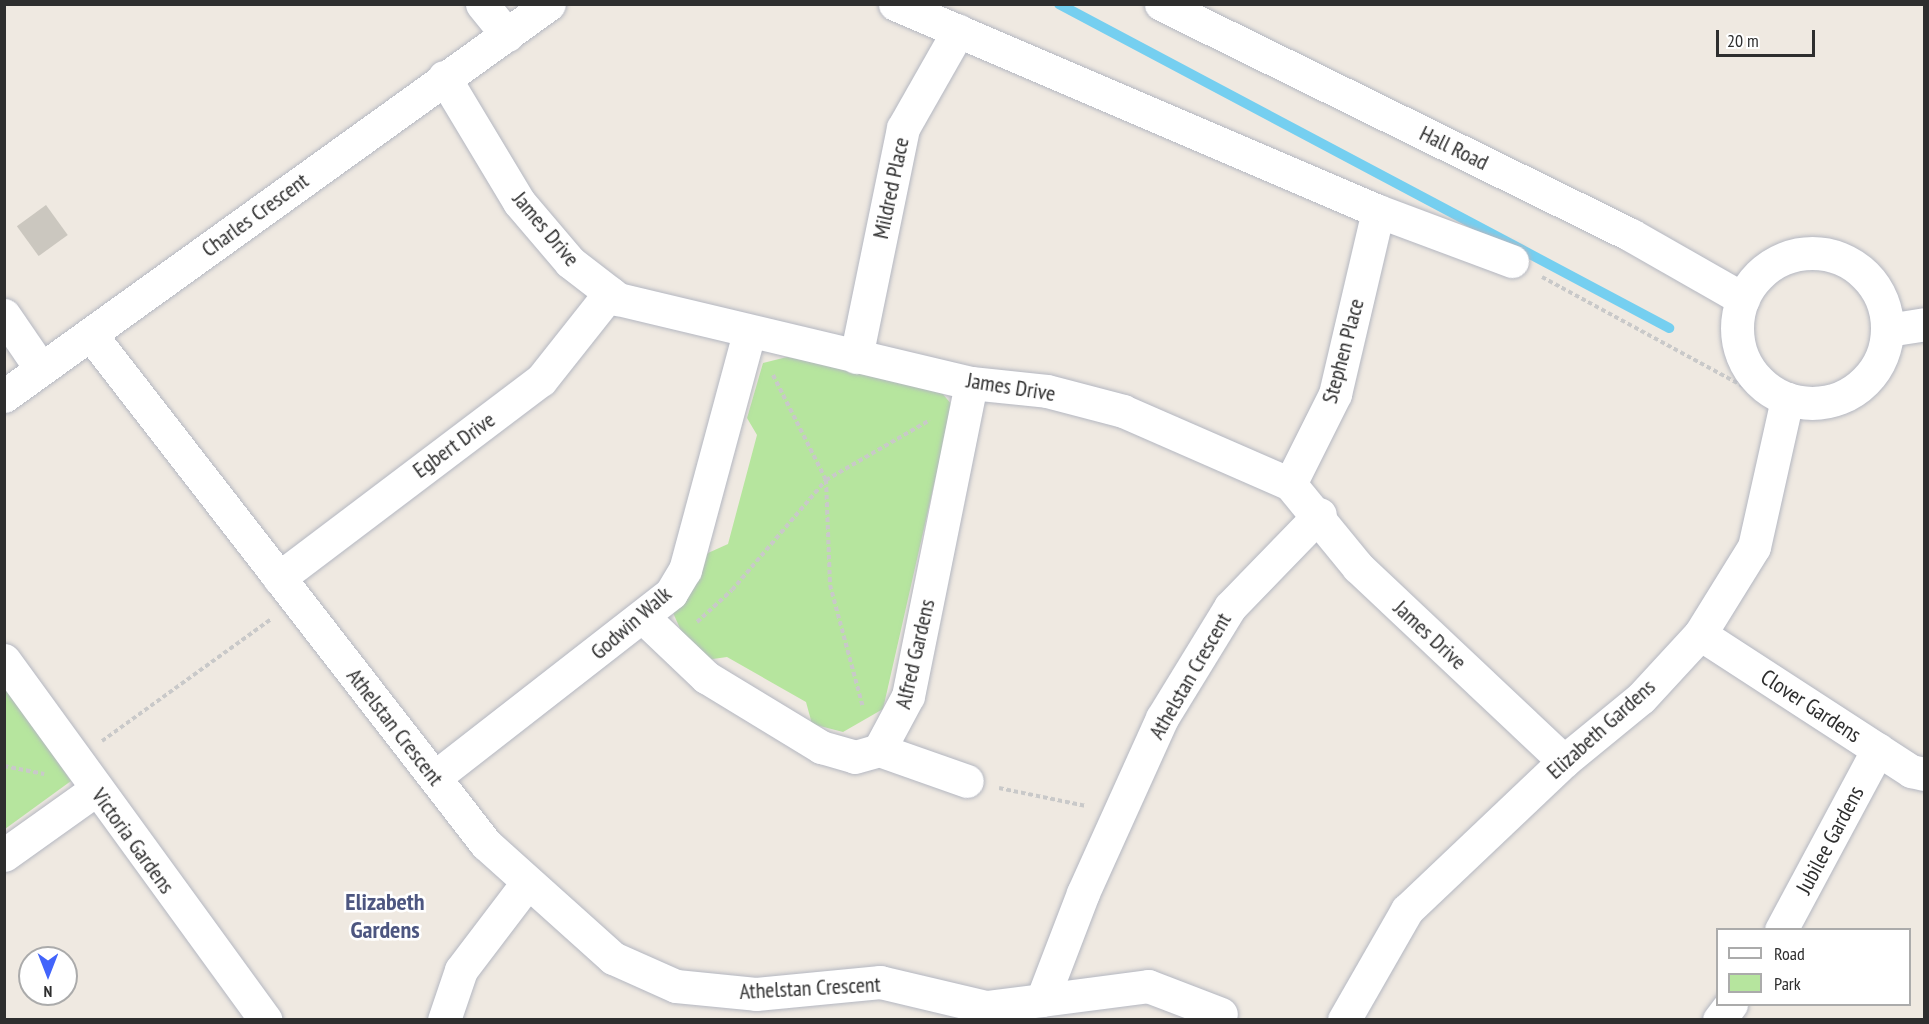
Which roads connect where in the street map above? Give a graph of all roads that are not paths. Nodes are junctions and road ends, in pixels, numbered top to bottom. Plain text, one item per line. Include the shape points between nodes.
1 (482, 4) edge
2 (549, 4) edge
3 (895, 4) edge
4 (1161, 4) edge
5 (958, 31) junction
6 (507, 35) junction
7 (444, 77) junction
8 (1378, 211) junction
9 (1512, 261) road end
10 (610, 293) junction
11 (1743, 299) junction
12 (4, 315) edge
13 (1924, 324) edge
14 (1888, 330) junction
15 (749, 333) junction
16 (91, 335) junction
17 (856, 357) junction
18 (41, 369) junction
19 (4, 396) edge
20 (968, 396) junction
21 (1786, 404) junction
22 (1290, 484) junction
23 (1320, 514) junction
24 (288, 589) junction
25 (644, 618) junction
26 (1700, 634) junction
27 (4, 660) edge
28 (1878, 749) junction
29 (879, 750) junction
30 (1564, 761) junction
31 (1924, 774) edge
32 (435, 777) junction
33 (967, 781) road end
34 (95, 790) junction
35 (4, 855) edge
36 (527, 883) junction
37 (1782, 928) edge
38 (1042, 1000) junction
39 (1730, 1006) edge
40 (751, 1007) edge
41 (986, 1013) edge
42 (1221, 1014) dead end
43 (266, 1020) edge
44 (444, 1020) edge
45 (1344, 1020) edge
46 (1719, 1020) edge

1 - 6 street
2 - 6 street, Charles Crescent
3 - 5 street
4 - 11 street, Hall Road via 1631,235
5 - 8 street via 1188,125
5 - 17 street, Mildred Place via 903,128
6 - 7 street, Charles Crescent
7 - 10 street, James Drive via 519,202 570,262
7 - 16 street, Charles Crescent
8 - 9 street
8 - 22 street, Stephen Place via 1335,394
10 - 15 street, James Drive
10 - 24 street, Egbert Drive via 541,380
11 - 14 street via 1775,262 1798,253 1823,253 1867,275 1881,295
11 - 21 street via 1737,322 1749,369
12 - 18 street
13 - 14 street
14 - 21 street via 1876,368 1859,387 1812,404
15 - 17 street, James Drive
15 - 25 street, Godwin Walk via 685,570 671,593
16 - 18 street, Charles Crescent
16 - 24 street, Athelstan Crescent
17 - 20 street, James Drive
18 - 19 street, Charles Crescent
20 - 22 street, James Drive via 1047,391 1124,411
20 - 29 street, Alfred Gardens via 908,696
21 - 26 street, Elizabeth Gardens via 1754,547
22 - 23 street, James Drive
23 - 30 street, James Drive via 1358,567
23 - 38 street, Athelstan Crescent via 1230,607 1162,718
24 - 32 street, Athelstan Crescent
25 - 29 street via 706,677 821,747 855,757
25 - 32 street, Godwin Walk
26 - 28 street, Clover Gardens
26 - 30 street, Elizabeth Gardens via 1641,698
27 - 34 street, Victoria Gardens
28 - 31 street, Clover Gardens
28 - 37 street, Jubilee Gardens
29 - 33 street
30 - 45 street, Elizabeth Gardens via 1407,910
32 - 36 street, Athelstan Crescent via 486,844
34 - 35 street
34 - 43 street, Victoria Gardens
36 - 40 street, Athelstan Crescent via 613,958 676,986
36 - 44 street via 461,970
38 - 41 street, Athelstan Crescent
38 - 42 street via 1148,986
39 - 46 street
40 - 41 street, Athelstan Crescent via 880,982

